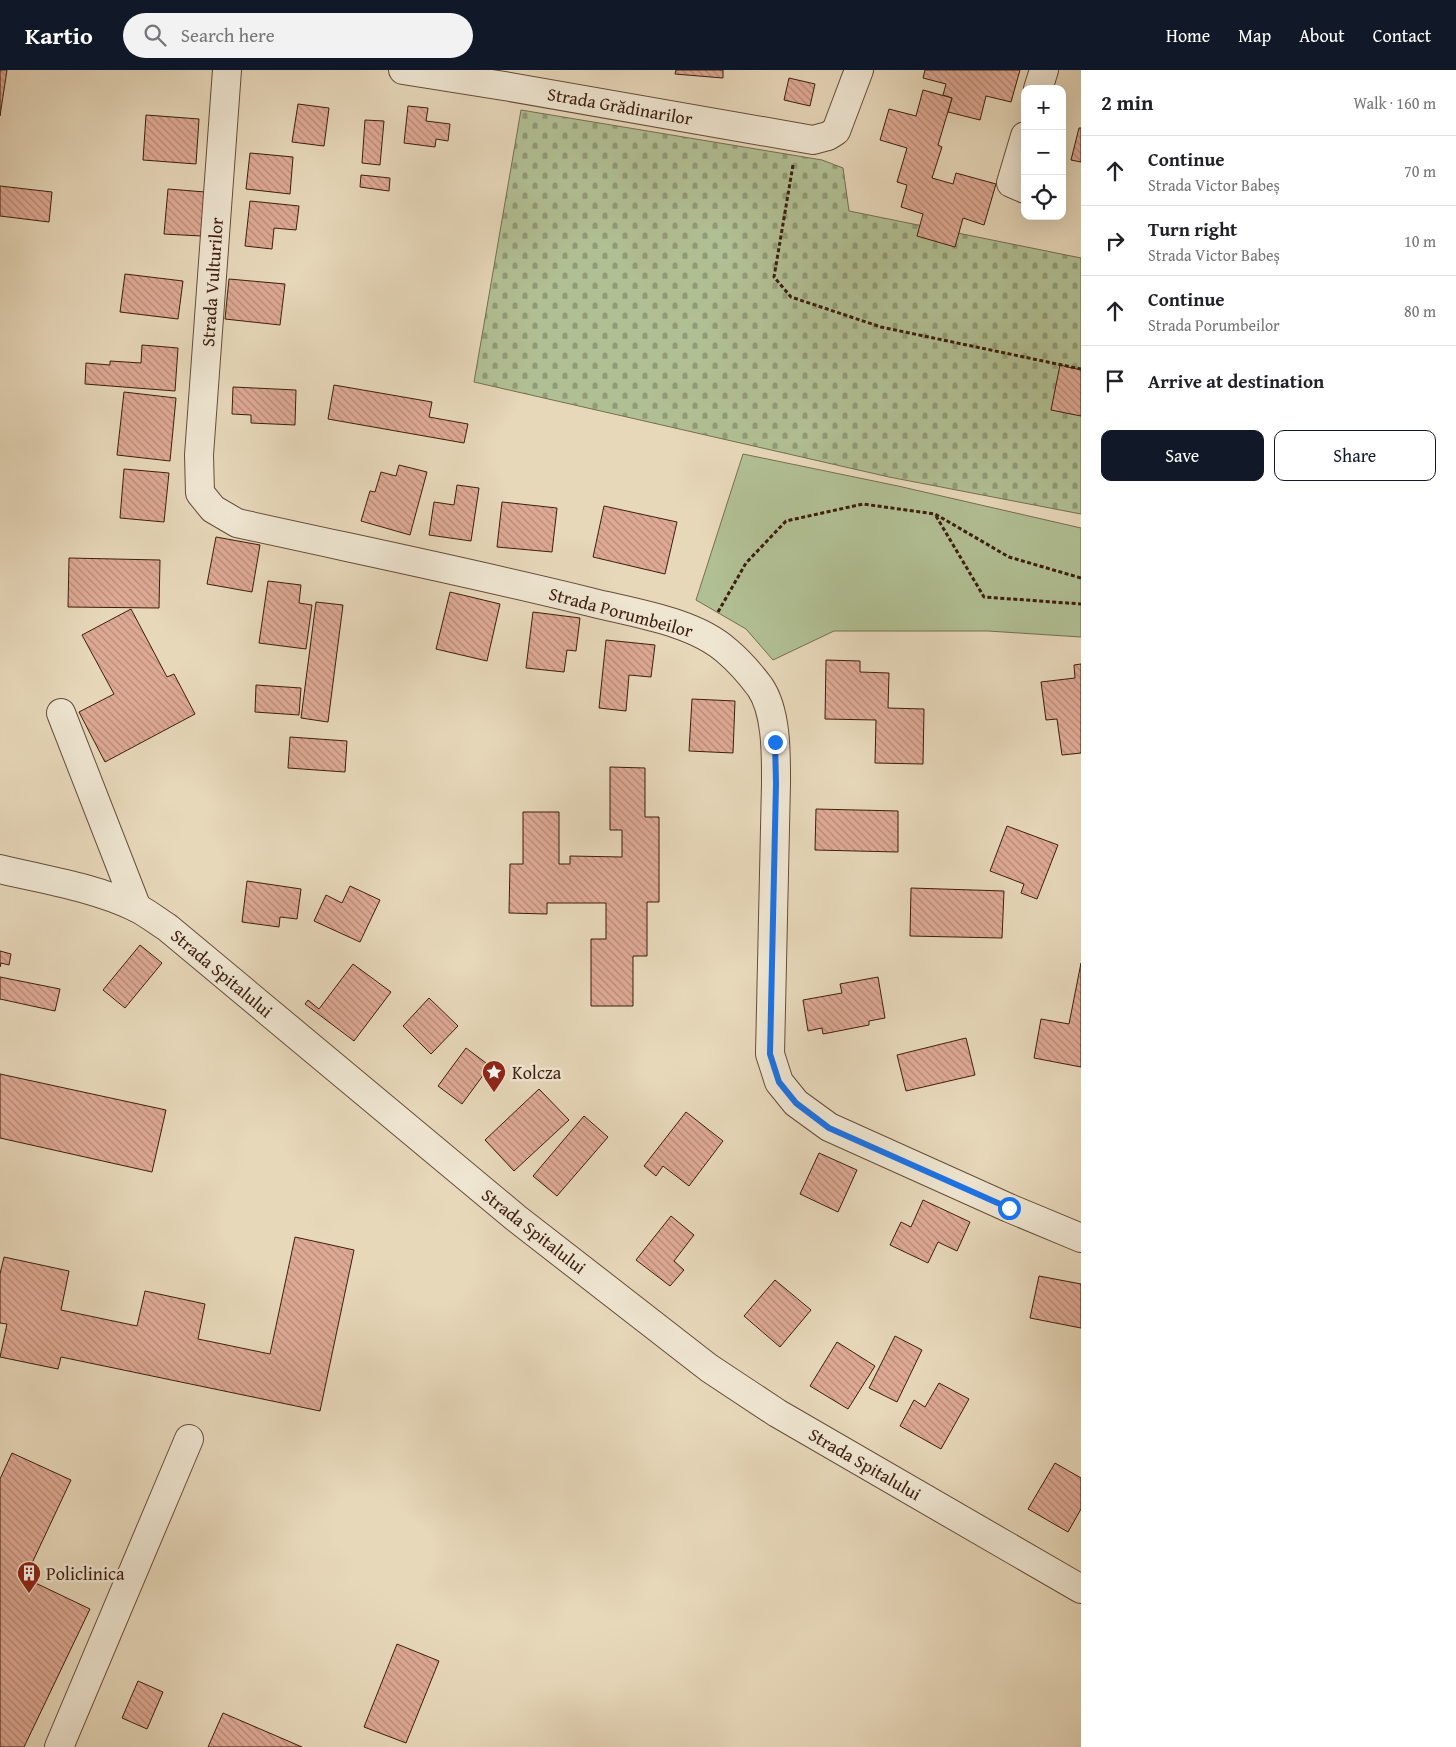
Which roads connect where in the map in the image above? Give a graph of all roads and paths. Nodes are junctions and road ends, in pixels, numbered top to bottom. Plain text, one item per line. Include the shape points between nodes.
1 (227, 70) edge
2 (403, 70) edge
3 (859, 70) edge
4 (1044, 70) edge
5 (1039, 85) edge
6 (797, 138) junction
7 (1021, 149) edge
8 (1021, 187) edge
9 (1081, 369) edge
10 (200, 493) joint
11 (935, 514) junction
12 (1081, 578) edge
13 (1081, 604) edge
14 (705, 634) junction
15 (61, 713) dead end
16 (0, 869) edge
17 (137, 908) junction
18 (1081, 1238) edge
19 (189, 1439) dead end
20 (1081, 1589) edge
21 (59, 1747) edge

1 - 10 street, Strada Vulturilor via 199,455
2 - 6 street, Strada Grădinarilor
3 - 6 street, Strada Grădinarilor via 836,131 813,140
4 - 5 street
6 - 9 path via 774,277 791,297 881,327
7 - 8 street via 1011,183
10 - 14 street, Strada Porumbeilor via 212,509 236,523 558,594
11 - 12 path via 1009,557
11 - 13 path via 984,598
11 - 14 path via 863,504 786,521 746,563
14 - 18 street, Strada Porumbeilor via 727,650 761,688 772,716 776,783 770,1054 779,1082 796,1103 829,1128
15 - 17 street
16 - 17 street, Strada Spitalului via 81,888
17 - 20 street, Strada Spitalului via 168,928 516,1218 709,1368 777,1414
19 - 21 street

